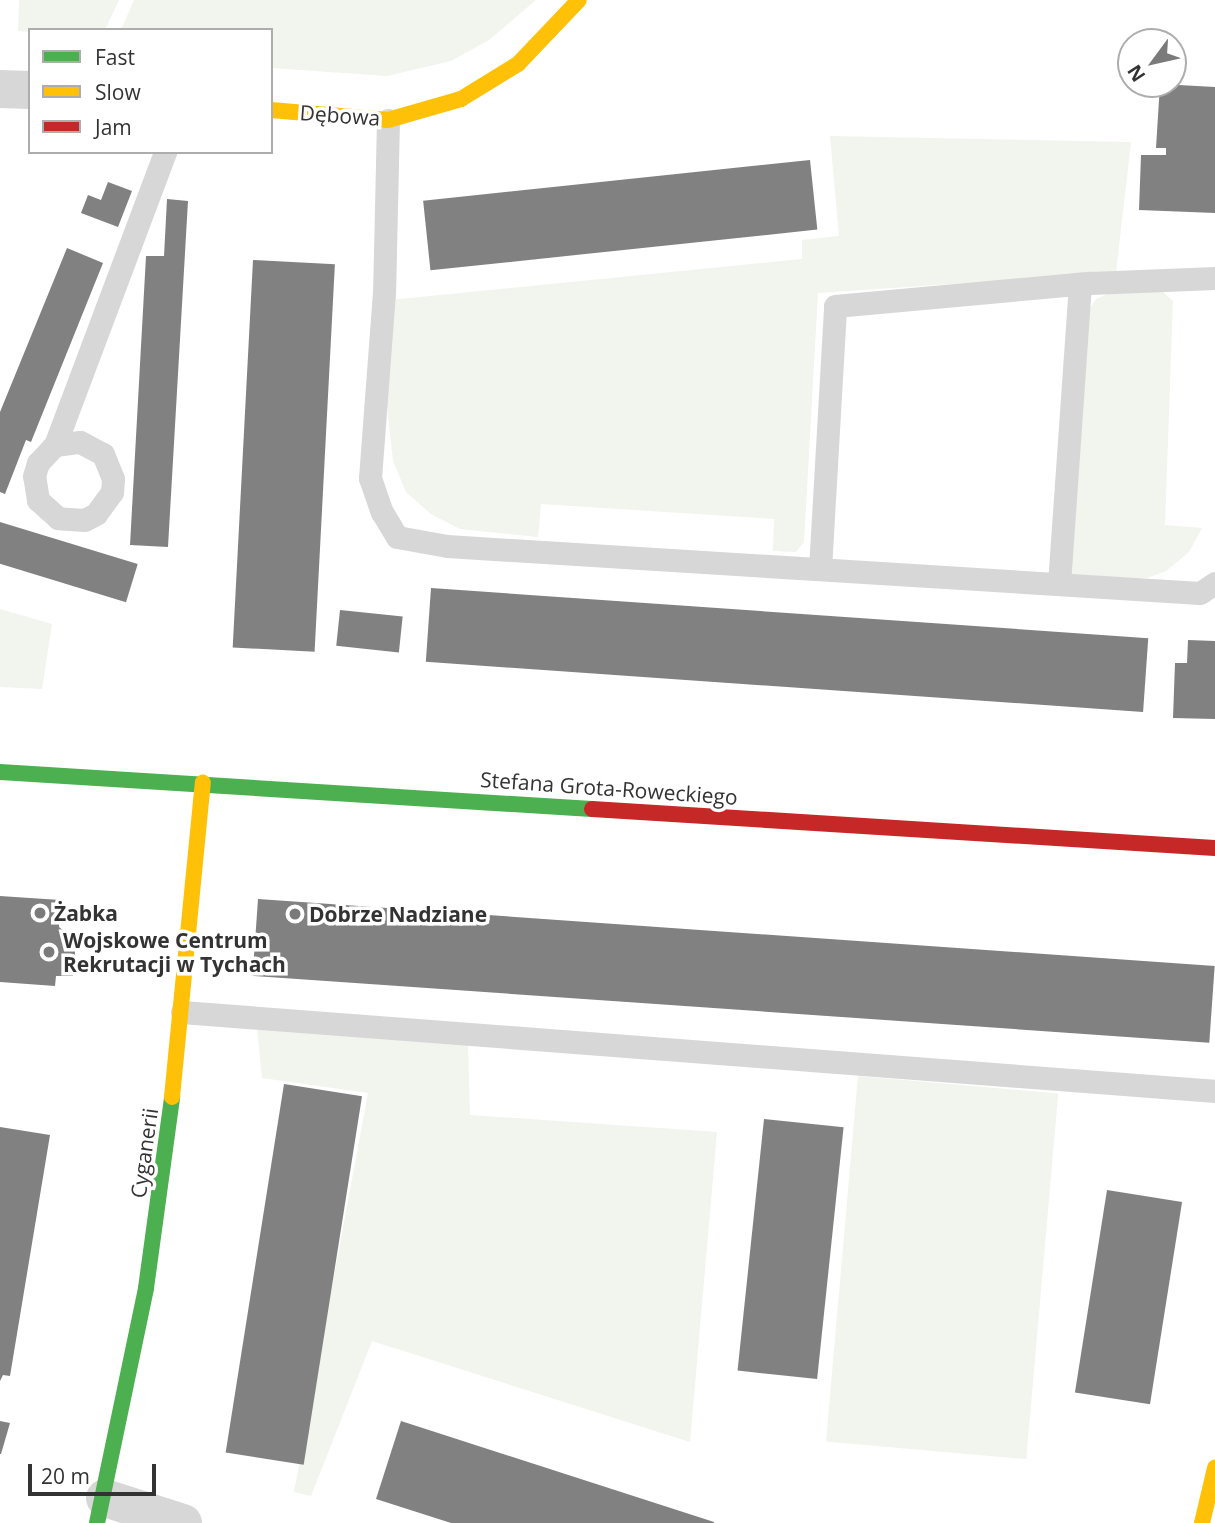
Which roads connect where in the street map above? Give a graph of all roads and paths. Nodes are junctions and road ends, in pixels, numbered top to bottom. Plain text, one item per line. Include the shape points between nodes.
1 (579, 0) edge
2 (0, 89) edge
3 (28, 90) edge
4 (273, 110) edge
5 (388, 120) junction
6 (164, 154) edge
7 (1215, 278) edge
8 (1080, 284) junction
9 (55, 445) dead end
10 (820, 569) junction
11 (1215, 583) edge
12 (1059, 584) junction
13 (0, 772) edge
14 (203, 783) junction
15 (1215, 848) edge
16 (182, 1012) junction
17 (1215, 1091) edge
18 (1215, 1468) edge
19 (101, 1510) edge
20 (183, 1523) edge
21 (1202, 1523) edge

1 - 5 street, Dębowa via 518,64 461,99
2 - 3 street
4 - 5 street, Dębowa
5 - 10 lane via 384,292 370,478 397,537 447,546
6 - 9 lane
7 - 8 lane
8 - 10 lane via 835,306
8 - 12 lane
10 - 12 lane
11 - 12 lane via 1200,593
13 - 14 street, Stefana Grota-Roweckiego
14 - 15 street, Stefana Grota-Roweckiego
14 - 16 street, Cyganerii
16 - 17 lane
16 - 19 street, Cyganerii via 146,1288
18 - 21 street
19 - 20 street

